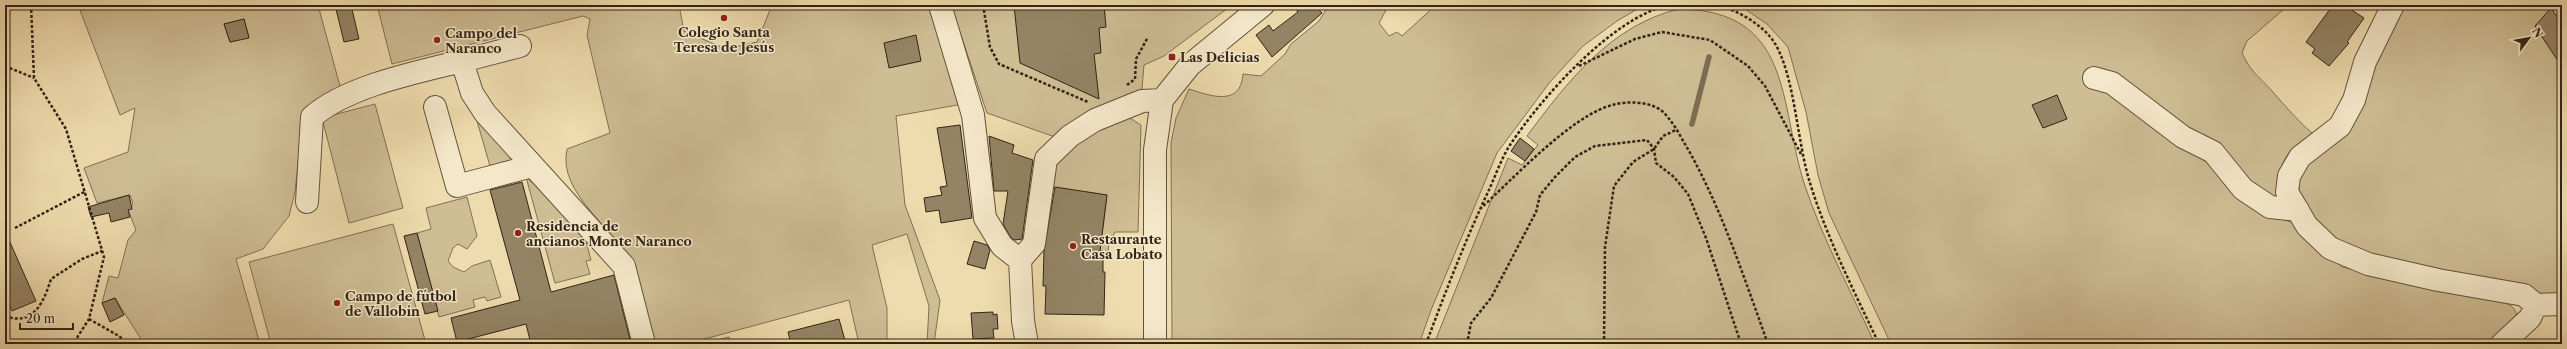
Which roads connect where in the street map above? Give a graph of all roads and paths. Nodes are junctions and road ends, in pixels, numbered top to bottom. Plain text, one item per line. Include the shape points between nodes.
1 (32, 5) edge
2 (940, 5) edge
3 (982, 5) edge
4 (1263, 5) edge
5 (1668, 5) edge
6 (1717, 5) edge
7 (2393, 5) edge
8 (1148, 37) dead end
9 (520, 46) dead end
10 (462, 61) junction
11 (5, 66) edge
12 (1576, 67) junction
13 (34, 78) junction
14 (2094, 78) dead end
15 (1123, 87) dead end
16 (1162, 100) junction
17 (1096, 105) dead end
18 (435, 107) dead end
19 (1676, 130) junction
20 (1654, 149) junction
21 (1804, 159) junction
22 (532, 166) junction
23 (86, 191) junction
24 (307, 202) dead end
25 (1480, 209) junction
26 (2298, 210) junction
27 (15, 228) dead end
28 (102, 251) junction
29 (1020, 260) junction
30 (2562, 304) edge
31 (2536, 305) junction
32 (5, 316) edge
33 (89, 319) junction
34 (73, 344) edge
35 (128, 344) edge
36 (644, 344) edge
37 (1027, 344) edge
38 (1155, 344) edge
39 (1426, 344) edge
40 (1467, 344) edge
41 (1604, 344) edge
42 (1741, 344) edge
43 (1768, 344) edge
44 (1879, 344) edge
45 (2502, 344) edge

1 - 13 path
2 - 29 street via 974,115 985,218 1002,246
3 - 17 path via 990,47 999,64
4 - 16 street via 1190,65
5 - 12 path via 1640,14 1619,28
6 - 21 path via 1740,14 1774,42 1784,67
7 - 26 street via 2365,62 2354,100 2340,126 2300,157 2289,176 2287,192
8 - 15 path via 1136,59 1135,79
9 - 10 street
10 - 22 street via 472,93 485,113
10 - 24 street via 392,78 324,106 312,117
11 - 13 path
12 - 21 path via 1634,38 1662,32 1710,40 1748,66 1765,86
12 - 25 path via 1510,146
13 - 23 path via 66,129
14 - 26 street via 2112,83 2183,137 2213,152 2243,190 2270,207
16 - 29 street via 1142,101 1095,120 1070,136 1046,159 1034,244
16 - 38 street via 1155,150
18 - 22 street via 457,186
19 - 20 path via 1663,136
19 - 25 path via 1661,110 1646,104 1612,105 1577,121
19 - 43 path via 1710,190
20 - 40 path via 1647,140 1595,146 1575,157 1555,176 1540,195 1536,212 1491,298 1471,323
20 - 41 path via 1633,162 1614,186 1605,247
20 - 42 path via 1656,163 1674,177 1688,194 1706,238
21 - 44 path via 1822,217
22 - 36 street via 624,266
23 - 27 path
23 - 28 path
25 - 39 path
26 - 31 street via 2307,226 2330,248 2368,264 2438,280 2524,295
28 - 32 path via 82,259 51,279 44,301 37,311 24,318
28 - 33 path via 104,257
29 - 37 street via 1023,321
30 - 31 street
31 - 45 street via 2530,318
33 - 34 path
33 - 35 path

